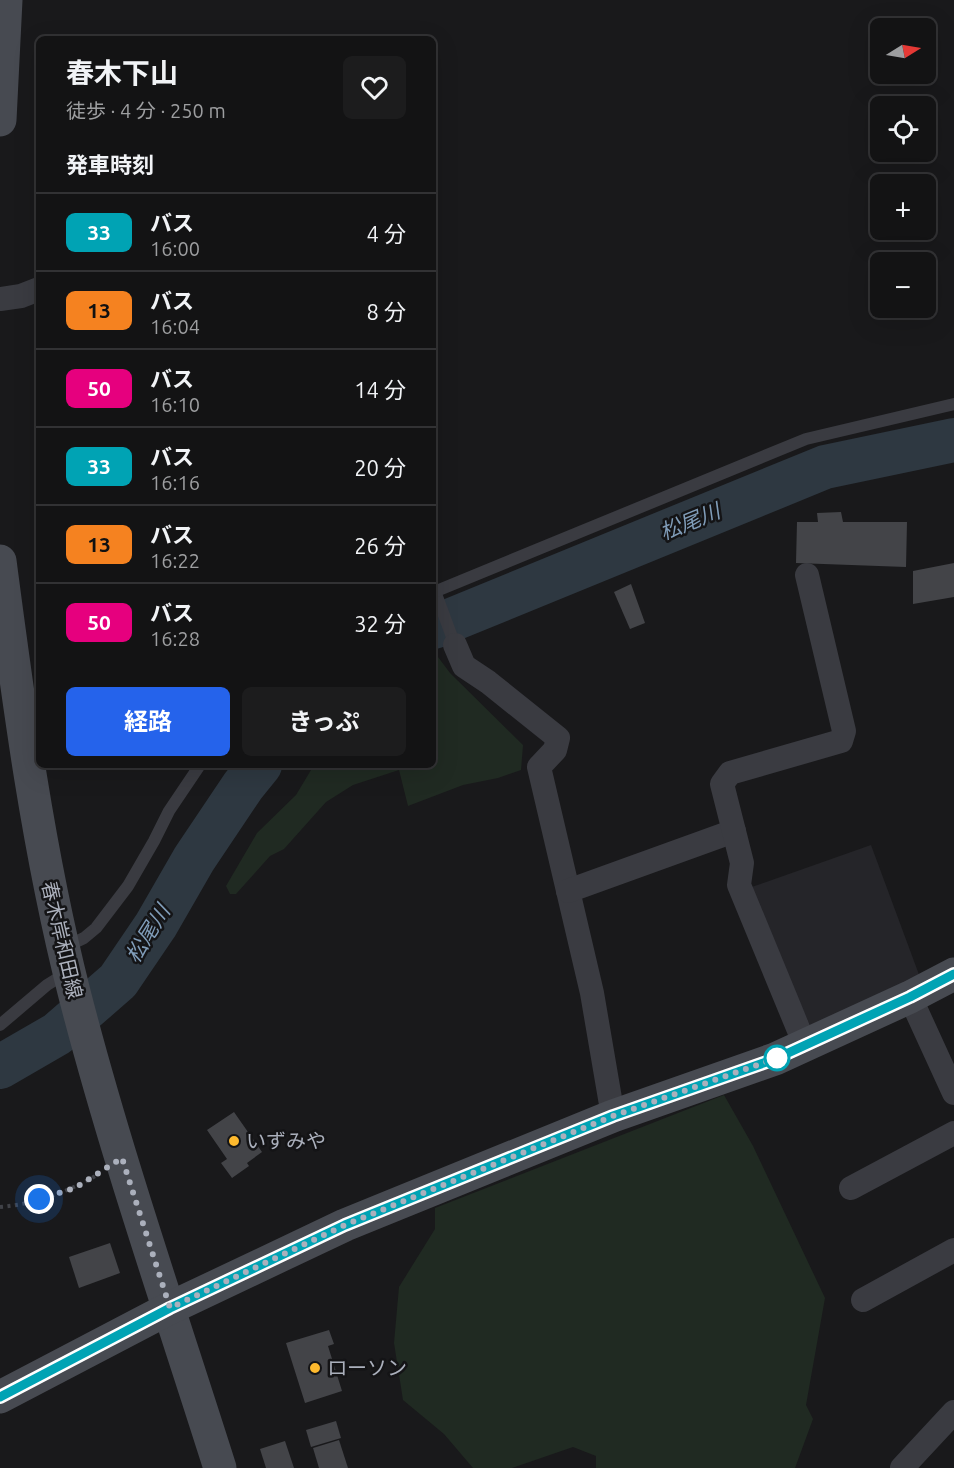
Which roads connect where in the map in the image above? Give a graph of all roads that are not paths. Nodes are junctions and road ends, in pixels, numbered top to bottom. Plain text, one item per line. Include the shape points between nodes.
1 (6, 0) edge
2 (0, 120) edge
3 (36, 290) edge
4 (0, 299) edge
5 (954, 404) edge
6 (0, 561) edge
7 (807, 575) dead end
8 (436, 594) edge
9 (436, 597) edge
10 (455, 645) joint
11 (198, 768) edge
12 (734, 831) junction
13 (568, 891) junction
14 (69, 970) junction
15 (954, 974) edge
16 (910, 997) junction
17 (0, 1024) edge
18 (805, 1045) junction
19 (954, 1093) edge
20 (613, 1116) junction
21 (954, 1133) edge
22 (851, 1188) dead end
23 (954, 1250) edge
24 (863, 1300) dead end
25 (170, 1308) junction
26 (0, 1397) edge
27 (954, 1412) edge
28 (220, 1468) edge
29 (902, 1468) edge

1 - 2 main road
3 - 4 street
5 - 8 lane via 806,439
6 - 14 main road, 春木岸和田線 via 24,748 45,867
7 - 12 street via 844,731 841,741 730,773 722,784
9 - 10 lane
10 - 13 street via 464,666 558,738 555,750 539,767
11 - 14 lane via 128,886 84,938
12 - 13 street
12 - 18 street via 742,863 739,885
13 - 20 street via 592,993
14 - 17 lane
14 - 25 main road, 春木岸和田線 via 117,1144
15 - 16 main road
16 - 18 main road
16 - 19 street
18 - 20 main road
20 - 25 main road via 345,1225
21 - 22 street
23 - 24 street
25 - 26 main road
25 - 28 main road, 春木岸和田線
27 - 29 street

